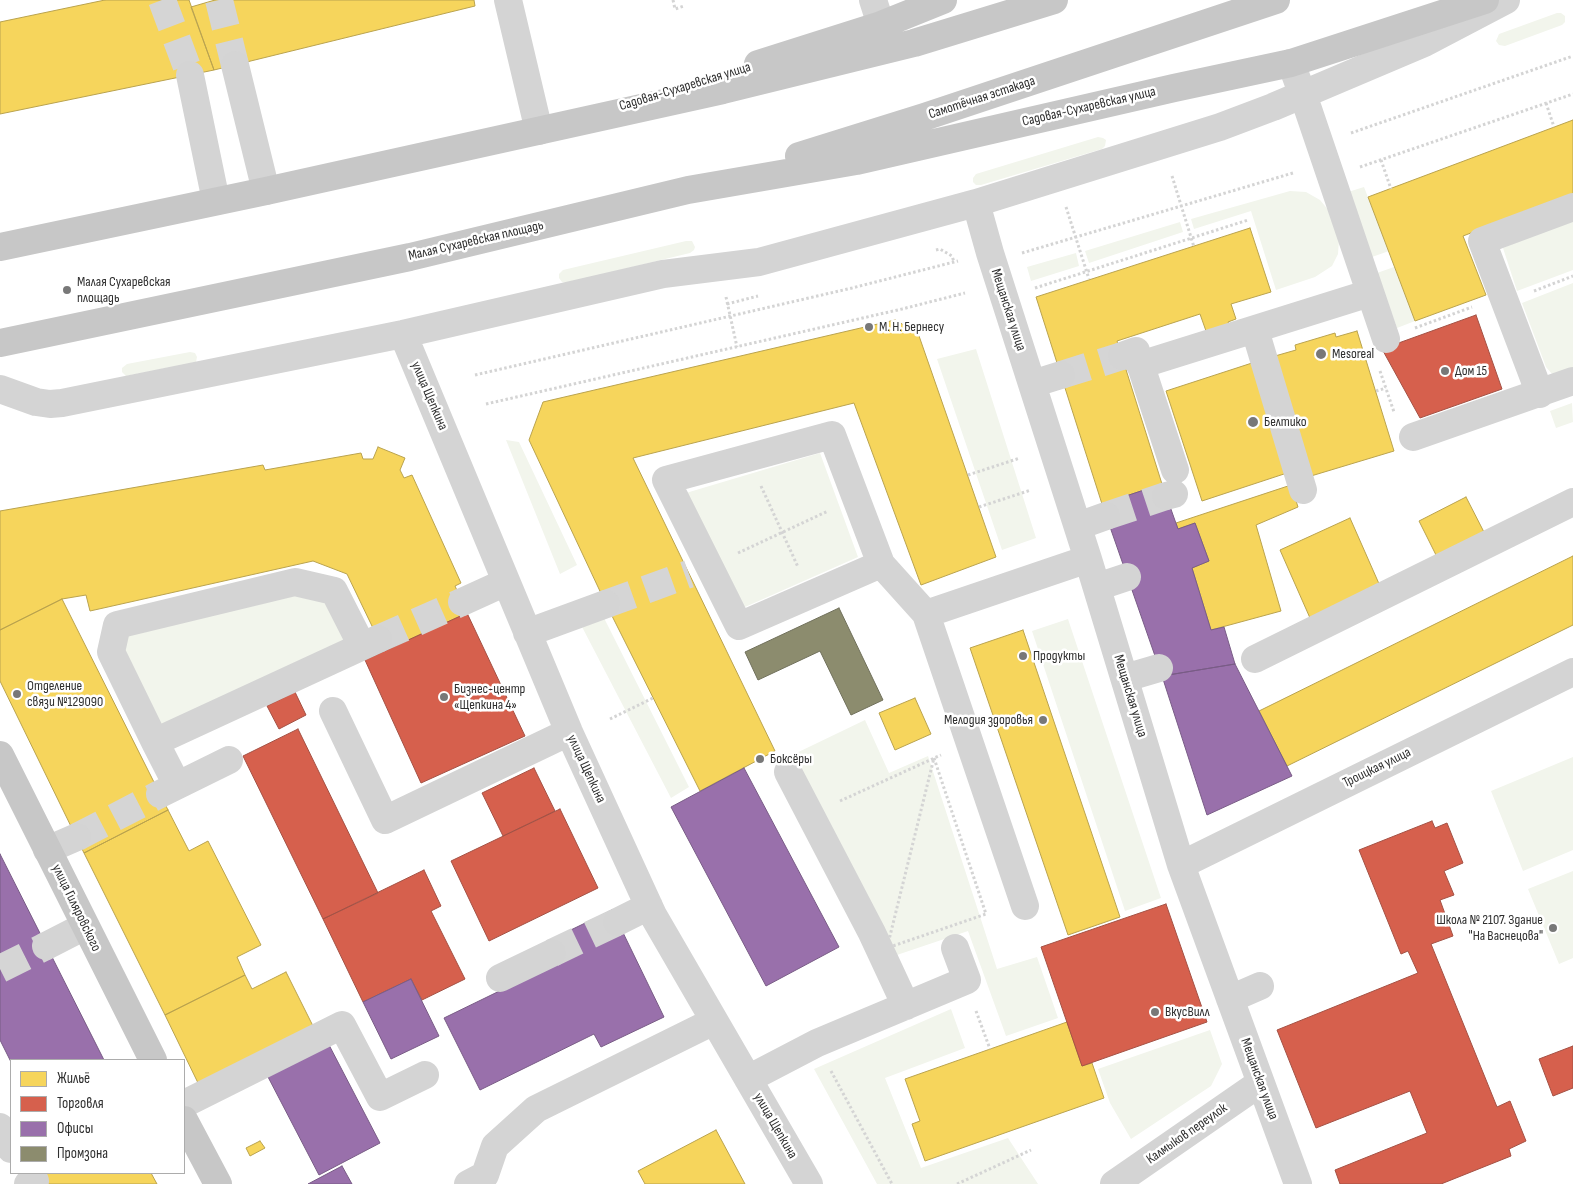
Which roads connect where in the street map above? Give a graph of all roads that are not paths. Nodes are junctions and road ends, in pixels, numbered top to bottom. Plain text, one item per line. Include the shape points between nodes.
1 (508, 0) edge
2 (943, 0) edge
3 (1054, 0) edge
4 (1276, 0) edge
5 (1485, 0) edge
6 (1506, 0) edge
7 (877, 13) edge
8 (1290, 63) junction
9 (235, 65) tunnel mouth
10 (190, 76) tunnel mouth
11 (1303, 95) junction
12 (539, 132) junction
13 (266, 190) junction
14 (688, 190) junction
15 (216, 201) junction
16 (976, 203) junction
17 (1573, 207) edge
18 (0, 247) edge
19 (1370, 294) junction
20 (1254, 330) junction
21 (403, 334) junction
22 (1386, 339) road end
23 (0, 343) edge
24 (1061, 375) tunnel mouth
25 (1573, 381) edge
26 (1032, 384) junction
27 (0, 389) edge
28 (1540, 394) junction
29 (1413, 437) road end
30 (1172, 487) dead end
31 (1303, 490) dead end
32 (1573, 502) edge
33 (1106, 516) tunnel mouth
34 (1078, 526) junction
35 (1088, 559) junction
36 (881, 564) junction
37 (1128, 577) dead end
38 (506, 582) junction
39 (1097, 587) junction
40 (462, 602) tunnel mouth
41 (606, 604) tunnel mouth
42 (926, 614) junction
43 (526, 633) junction
44 (1255, 659) dead end
45 (1159, 668) dead end
46 (1573, 672) edge
47 (1125, 678) junction
48 (333, 711) dead end
49 (569, 732) junction
50 (155, 742) junction
51 (229, 760) dead end
52 (2, 767) edge
53 (788, 772) dead end
54 (77, 837) tunnel mouth
55 (47, 850) junction
56 (1181, 865) junction
57 (649, 906) junction
58 (1025, 906) dead end
59 (617, 922) tunnel mouth
60 (84, 926) junction
61 (46, 946) tunnel mouth
62 (955, 948) dead end
63 (552, 953) tunnel mouth
64 (500, 978) dead end
65 (1260, 986) dead end
66 (1230, 999) junction
67 (906, 1006) junction
68 (714, 1021) junction
69 (152, 1059) edge
70 (425, 1075) dead end
71 (748, 1079) junction
72 (1260, 1083) junction
73 (185, 1104) edge
74 (185, 1122) edge
75 (0, 1127) edge
76 (10, 1147) edge
77 (218, 1184) edge
78 (468, 1184) edge
79 (809, 1184) edge
80 (1114, 1184) edge
81 (1298, 1184) edge

1 - 12 street
2 - 7 main road, Садовая-Сухаревская улица
3 - 12 main road via 914,43
4 - 14 main road, Самотёчная эстакада via 924,117
5 - 8 main road, Садовая-Сухаревская улица
6 - 11 street via 1424,44
7 - 12 main road, Садовая-Сухаревская улица
8 - 11 street
8 - 14 main road, Садовая-Сухаревская улица via 856,161
9 - 13 street
10 - 15 street
11 - 16 street via 1220,127
11 - 19 street
12 - 13 main road
13 - 15 main road
14 - 23 main road, Малая Сухаревская площадь via 410,257
15 - 18 main road
16 - 21 street via 759,262 663,274
16 - 26 street, Мещанская улица
17 - 28 street via 1482,241
19 - 20 street
19 - 22 street
20 - 30 street via 1131,361
20 - 31 street
21 - 27 street via 56,404 36,402
21 - 38 street, улица Щепкина
24 - 26 street
25 - 28 street
26 - 34 street, Мещанская улица
28 - 29 street
32 - 44 street
33 - 34 street
34 - 35 street, Мещанская улица
35 - 39 street, Мещанская улица
35 - 42 street
36 - 36 street via 739,626 698,570 666,480 832,435
36 - 42 street
37 - 39 street
38 - 40 street
38 - 43 street, улица Щепкина
39 - 47 street, Мещанская улица
41 - 43 street
42 - 58 street
43 - 49 street, улица Щепкина
45 - 47 street
46 - 56 street, Троицкая улица
47 - 56 street, Мещанская улица
48 - 49 street via 385,820
49 - 57 street, улица Щепкина
50 - 50 street via 370,642 334,591 295,582 117,624 112,652
50 - 51 street via 169,790
52 - 55 main road, улица Гиляровского
53 - 67 street via 883,946
54 - 55 street
55 - 60 main road, улица Гиляровского
56 - 66 street, Мещанская улица
57 - 59 street
57 - 68 street, улица Щепкина
60 - 61 street
60 - 69 main road, улица Гиляровского
62 - 67 street via 967,980
63 - 64 street
65 - 66 street
66 - 72 street, Мещанская улица
67 - 71 street via 817,1043
68 - 71 street, улица Щепкина
68 - 78 street via 536,1109 495,1146 485,1175
70 - 73 street via 380,1097 342,1025
71 - 79 street, улица Щепкина
72 - 80 street, Калмыков переулок
72 - 81 street, Мещанская улица
74 - 77 main road
75 - 76 street

